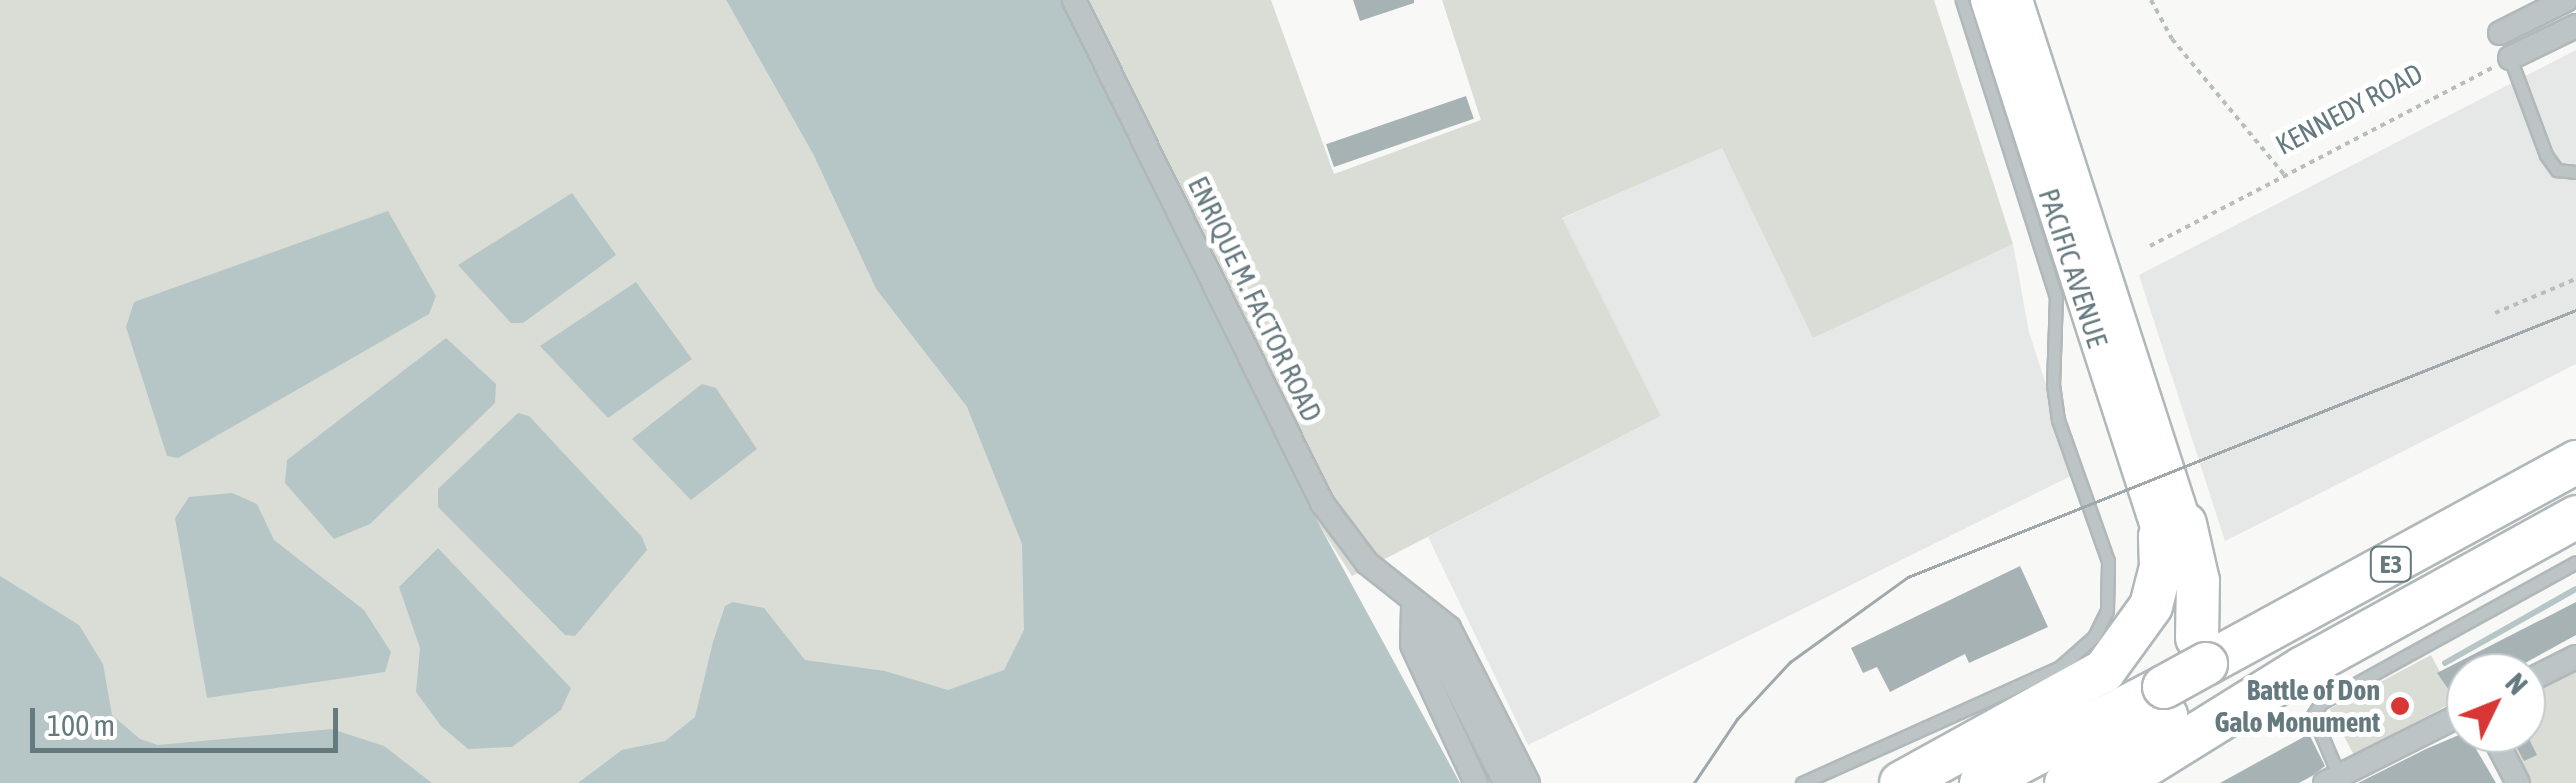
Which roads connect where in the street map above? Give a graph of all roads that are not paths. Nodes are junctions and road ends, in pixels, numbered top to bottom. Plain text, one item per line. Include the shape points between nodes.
1 (1074, 0) edge
2 (1962, 0) edge
3 (1986, 0) edge
4 (2016, 0) edge
5 (2566, 0) edge
6 (2576, 26) edge
7 (2500, 34) dead end
8 (2510, 58) joint
9 (2576, 172) edge
10 (2576, 462) edge
11 (2576, 517) edge
12 (2172, 530) junction
13 (2576, 562) edge
14 (1413, 603) junction
15 (2202, 651) junction
16 (2576, 657) edge
17 (2546, 672) edge
18 (2165, 701) junction
19 (2446, 722) edge
20 (2502, 753) edge
21 (2332, 780) edge
22 (1476, 783) edge
23 (1505, 783) edge
24 (1528, 783) edge
25 (1802, 783) edge
26 (1901, 783) edge
27 (1981, 783) edge
28 (2066, 783) edge
29 (2118, 783) edge
30 (2518, 783) edge

1 - 14 street, ENRIQUE M. FACTOR ROAD via 1322,502 1352,547
2 - 25 lane via 2056,297 2058,420 2108,561 2106,610 2094,637 2060,668 1902,732
3 - 12 main road, PACIFIC AVENUE
4 - 12 main road, PACIFIC AVENUE
5 - 7 street
6 - 8 street
8 - 9 lane via 2546,156 2558,170
10 - 15 highway, E3
11 - 29 highway, E3 via 2303,668
12 - 15 highway via 2198,580
12 - 26 highway via 2147,616 2104,671
13 - 21 lane via 2321,703 2313,715
14 - 22 street via 1412,645
14 - 23 street
14 - 24 street, ENRIQUE M. FACTOR ROAD via 1449,628
15 - 18 highway, E3, bridge
16 - 17 street
18 - 27 highway, E3
18 - 28 highway via 2133,746
19 - 21 street
20 - 30 street

